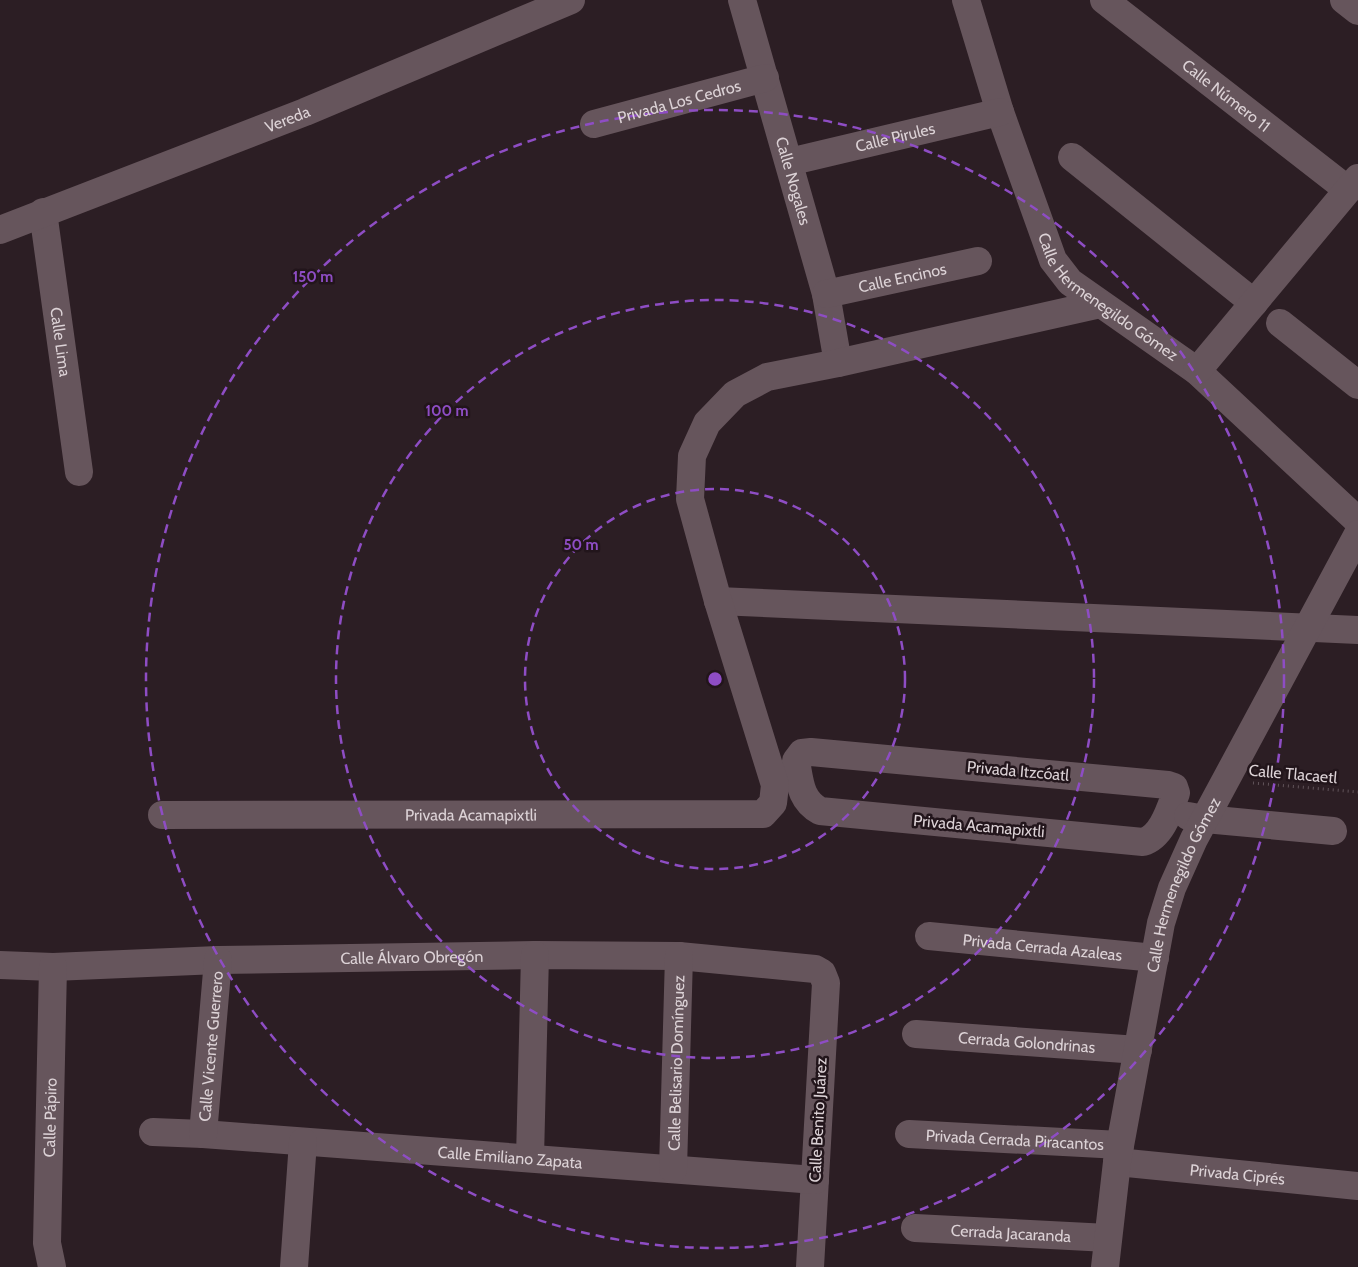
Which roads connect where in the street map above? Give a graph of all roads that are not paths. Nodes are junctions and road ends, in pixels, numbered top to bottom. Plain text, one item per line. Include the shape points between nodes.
1 (571, 0) edge
2 (742, 0) edge
3 (966, 0) edge
4 (1104, 0) edge
5 (1344, 0) edge
6 (1358, 11) edge
7 (765, 78) junction
8 (1000, 112) junction
9 (594, 124) dead end
10 (1072, 157) dead end
11 (788, 162) junction
12 (1353, 184) edge
13 (43, 212) junction
14 (0, 230) edge
15 (978, 261) dead end
16 (826, 294) junction
17 (1254, 303) junction
18 (1100, 304) junction
19 (1280, 323) dead end
20 (838, 363) junction
21 (1197, 371) junction
22 (1358, 385) edge
23 (80, 472) dead end
24 (1358, 521) edge
25 (1358, 534) edge
26 (718, 601) junction
27 (1307, 628) junction
28 (1358, 630) edge
29 (810, 805) joint
30 (1169, 811) junction
31 (162, 815) dead end
32 (1205, 819) junction
33 (1333, 831) dead end
34 (1150, 840) joint
35 (929, 936) dead end
36 (535, 955) junction
37 (679, 956) junction
38 (1155, 958) junction
39 (218, 960) junction
40 (0, 965) edge
41 (53, 967) junction
42 (822, 973) joint
43 (916, 1034) dead end
44 (1138, 1050) junction
45 (153, 1132) dead end
46 (203, 1134) junction
47 (909, 1134) dead end
48 (303, 1142) junction
49 (1119, 1154) junction
50 (530, 1158) junction
51 (673, 1169) junction
52 (815, 1180) junction
53 (1358, 1186) edge
54 (915, 1228) dead end
55 (1108, 1238) junction
56 (52, 1267) edge
57 (294, 1267) edge
58 (810, 1267) edge
59 (1105, 1267) edge

1 - 13 street, Vereda via 305,112
2 - 7 street, Calle Nogales
3 - 8 street, Calle Hermenegildo Gómez
4 - 12 street, Calle Número 11
5 - 6 street
7 - 9 street, Privada Los Cedros
7 - 11 street, Calle Nogales
8 - 11 street, Calle Pirules
8 - 18 street, Calle Hermenegildo Gómez via 1052,260 1070,282
10 - 17 street
11 - 16 street, Calle Nogales
12 - 17 street
13 - 14 street, Vereda
13 - 23 street, Calle Lima
15 - 16 street, Calle Encinos
16 - 20 street, Calle Nogales
17 - 21 street
18 - 20 street
18 - 21 street, Calle Hermenegildo Gómez
19 - 22 street
20 - 26 street via 767,377 734,394 706,423 692,456 690,499
21 - 24 street, Calle Hermenegildo Gómez
25 - 27 street, Calle Hermenegildo Gómez
26 - 27 street
26 - 31 street, Privada Acamapixtli via 775,785 773,803 763,814
27 - 28 street
27 - 32 street, Calle Hermenegildo Gómez
29 - 30 street, Privada Itzcóatl via 803,793 796,761 802,753 810,752 1168,785 1174,787 1176,793
29 - 34 street, Privada Acamapixtli via 820,811 1143,842
30 - 32 street
30 - 34 street, Privada Itzcóatl
32 - 33 street
32 - 38 street, Calle Hermenegildo Gómez via 1172,888
35 - 38 street, Privada Cerrada Azaleas
36 - 37 street, Calle Álvaro Obregón
36 - 39 street, Calle Álvaro Obregón
36 - 50 street
37 - 42 street, Calle Álvaro Obregón via 815,969
37 - 51 street, Calle Belisario Domínguez
38 - 44 street, Calle Hermenegildo Gómez
39 - 41 street, Calle Álvaro Obregón
39 - 46 street, Calle Vicente Guerrero
40 - 41 street, Calle Álvaro Obregón
41 - 56 street, Calle Pápiro via 46,1243
42 - 52 street, Calle Benito Juárez via 826,983
43 - 44 street, Cerrada Golondrinas
44 - 49 street, Calle Hermenegildo Gómez
45 - 46 street, Calle Emiliano Zapata
46 - 48 street, Calle Emiliano Zapata
47 - 49 street, Privada Cerrada Piracantos
48 - 50 street, Calle Emiliano Zapata
48 - 57 street
49 - 53 street, Privada Ciprés
49 - 55 street, Calle Hermenegildo Gómez
50 - 51 street, Calle Emiliano Zapata
51 - 52 street, Calle Emiliano Zapata
52 - 58 street, Calle Benito Juárez
54 - 55 street, Cerrada Jacaranda
55 - 59 street, Calle Hermenegildo Gómez

